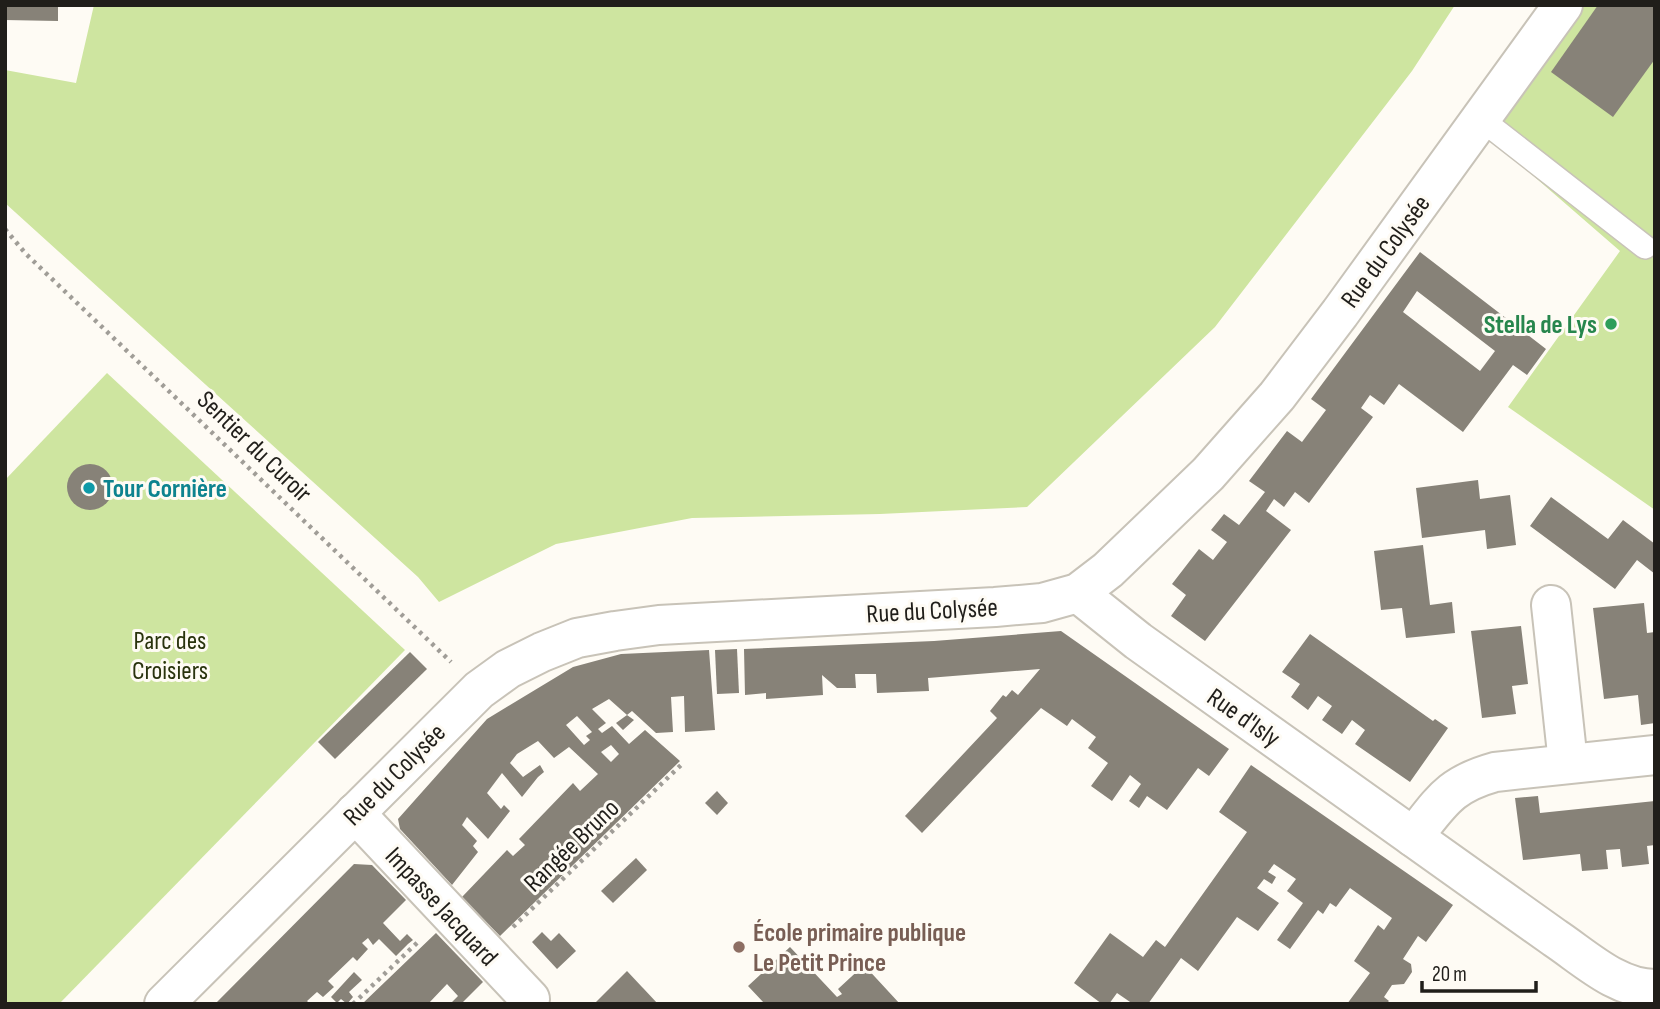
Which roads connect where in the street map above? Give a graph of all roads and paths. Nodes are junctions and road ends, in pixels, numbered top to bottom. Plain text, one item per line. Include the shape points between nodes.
1 (1563, 5) edge
2 (1481, 119) junction
3 (5, 229) edge
4 (1645, 247) dead end
5 (1077, 593) junction
6 (1551, 605) dead end
7 (480, 690) junction
8 (1655, 755) edge
9 (1568, 763) junction
10 (681, 765) dead end
11 (355, 813) junction
12 (1413, 837) junction
13 (449, 912) junction
14 (487, 953) junction
15 (1639, 993) edge
16 (530, 999) dead end
17 (164, 1004) edge
18 (354, 1004) edge

1 - 2 street, Rue du Colysée
2 - 4 lane
2 - 5 street, Rue du Colysée via 1277,396 1208,474 1108,570
3 - 7 path, Sentier du Curoir
5 - 7 street, Rue du Colysée via 1042,603 995,607 615,631 578,638 542,652
5 - 12 street, Rue d'Isly
6 - 9 street
7 - 11 street, Rue du Colysée
8 - 9 street
9 - 12 street via 1495,772 1461,783
10 - 14 path, Rangée Bruno
11 - 13 street, Impasse Jacquard
11 - 17 street, Rue du Colysée
12 - 15 street, Rue d'Isly
13 - 14 street, Impasse Jacquard
13 - 18 path
14 - 16 street, Impasse Jacquard

